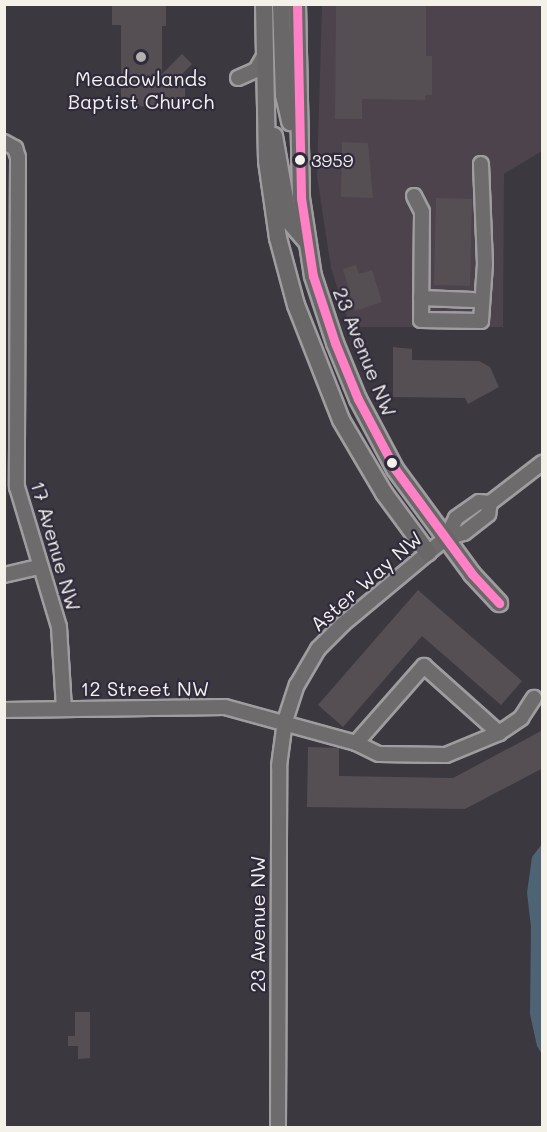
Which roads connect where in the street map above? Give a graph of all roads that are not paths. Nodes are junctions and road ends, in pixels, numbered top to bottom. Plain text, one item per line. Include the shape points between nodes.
1 (264, 4) edge
2 (281, 4) edge
3 (298, 7) edge
4 (264, 56) junction
5 (238, 78) dead end
6 (265, 91) junction
7 (8, 143) edge
8 (297, 148) junction
9 (481, 164) dead end
10 (414, 195) dead end
11 (306, 242) junction
12 (11, 275) edge
13 (421, 298) junction
14 (473, 300) dead end
15 (307, 338) junction
16 (10, 443) edge
17 (543, 463) edge
18 (446, 538) junction
19 (428, 553) junction
20 (40, 567) junction
21 (4, 575) edge
22 (499, 603) dead end
23 (534, 698) dead end
24 (64, 708) junction
25 (4, 710) edge
26 (285, 721) junction
27 (499, 733) junction
28 (356, 743) junction
29 (278, 1128) edge

1 - 4 main road
2 - 8 main road via 284,95
3 - 8 main road, 23 Avenue NW
4 - 5 street via 256,70
4 - 6 main road
6 - 11 main road via 289,221
6 - 15 main road via 267,161 276,230
7 - 12 street, 17 Avenue NW via 18,157
8 - 11 main road, 23 Avenue NW
9 - 13 street via 485,283 481,321 421,320
10 - 13 street via 422,212
11 - 18 main road, 23 Avenue NW via 327,321 358,399 395,469
12 - 16 street, 17 Avenue NW
13 - 14 street
15 - 18 main road via 400,497 430,533
15 - 19 main road via 360,454
16 - 20 street, 17 Avenue NW via 19,498
17 - 18 street, Aster Way NW via 490,503 479,502 456,518
18 - 19 street, Aster Way NW
18 - 22 main road, 23 Avenue NW
19 - 26 street, Aster Way NW via 323,643 303,674
20 - 21 street
20 - 24 street, 17 Avenue NW via 59,627
23 - 27 street, 12 Street NW via 520,718
24 - 25 street, 12 Street NW
24 - 26 street, 12 Street NW via 214,706
26 - 28 street, 12 Street NW
26 - 29 street, 23 Avenue NW via 279,766
27 - 28 street, 12 Street NW via 446,755 379,753
27 - 28 street via 424,666

